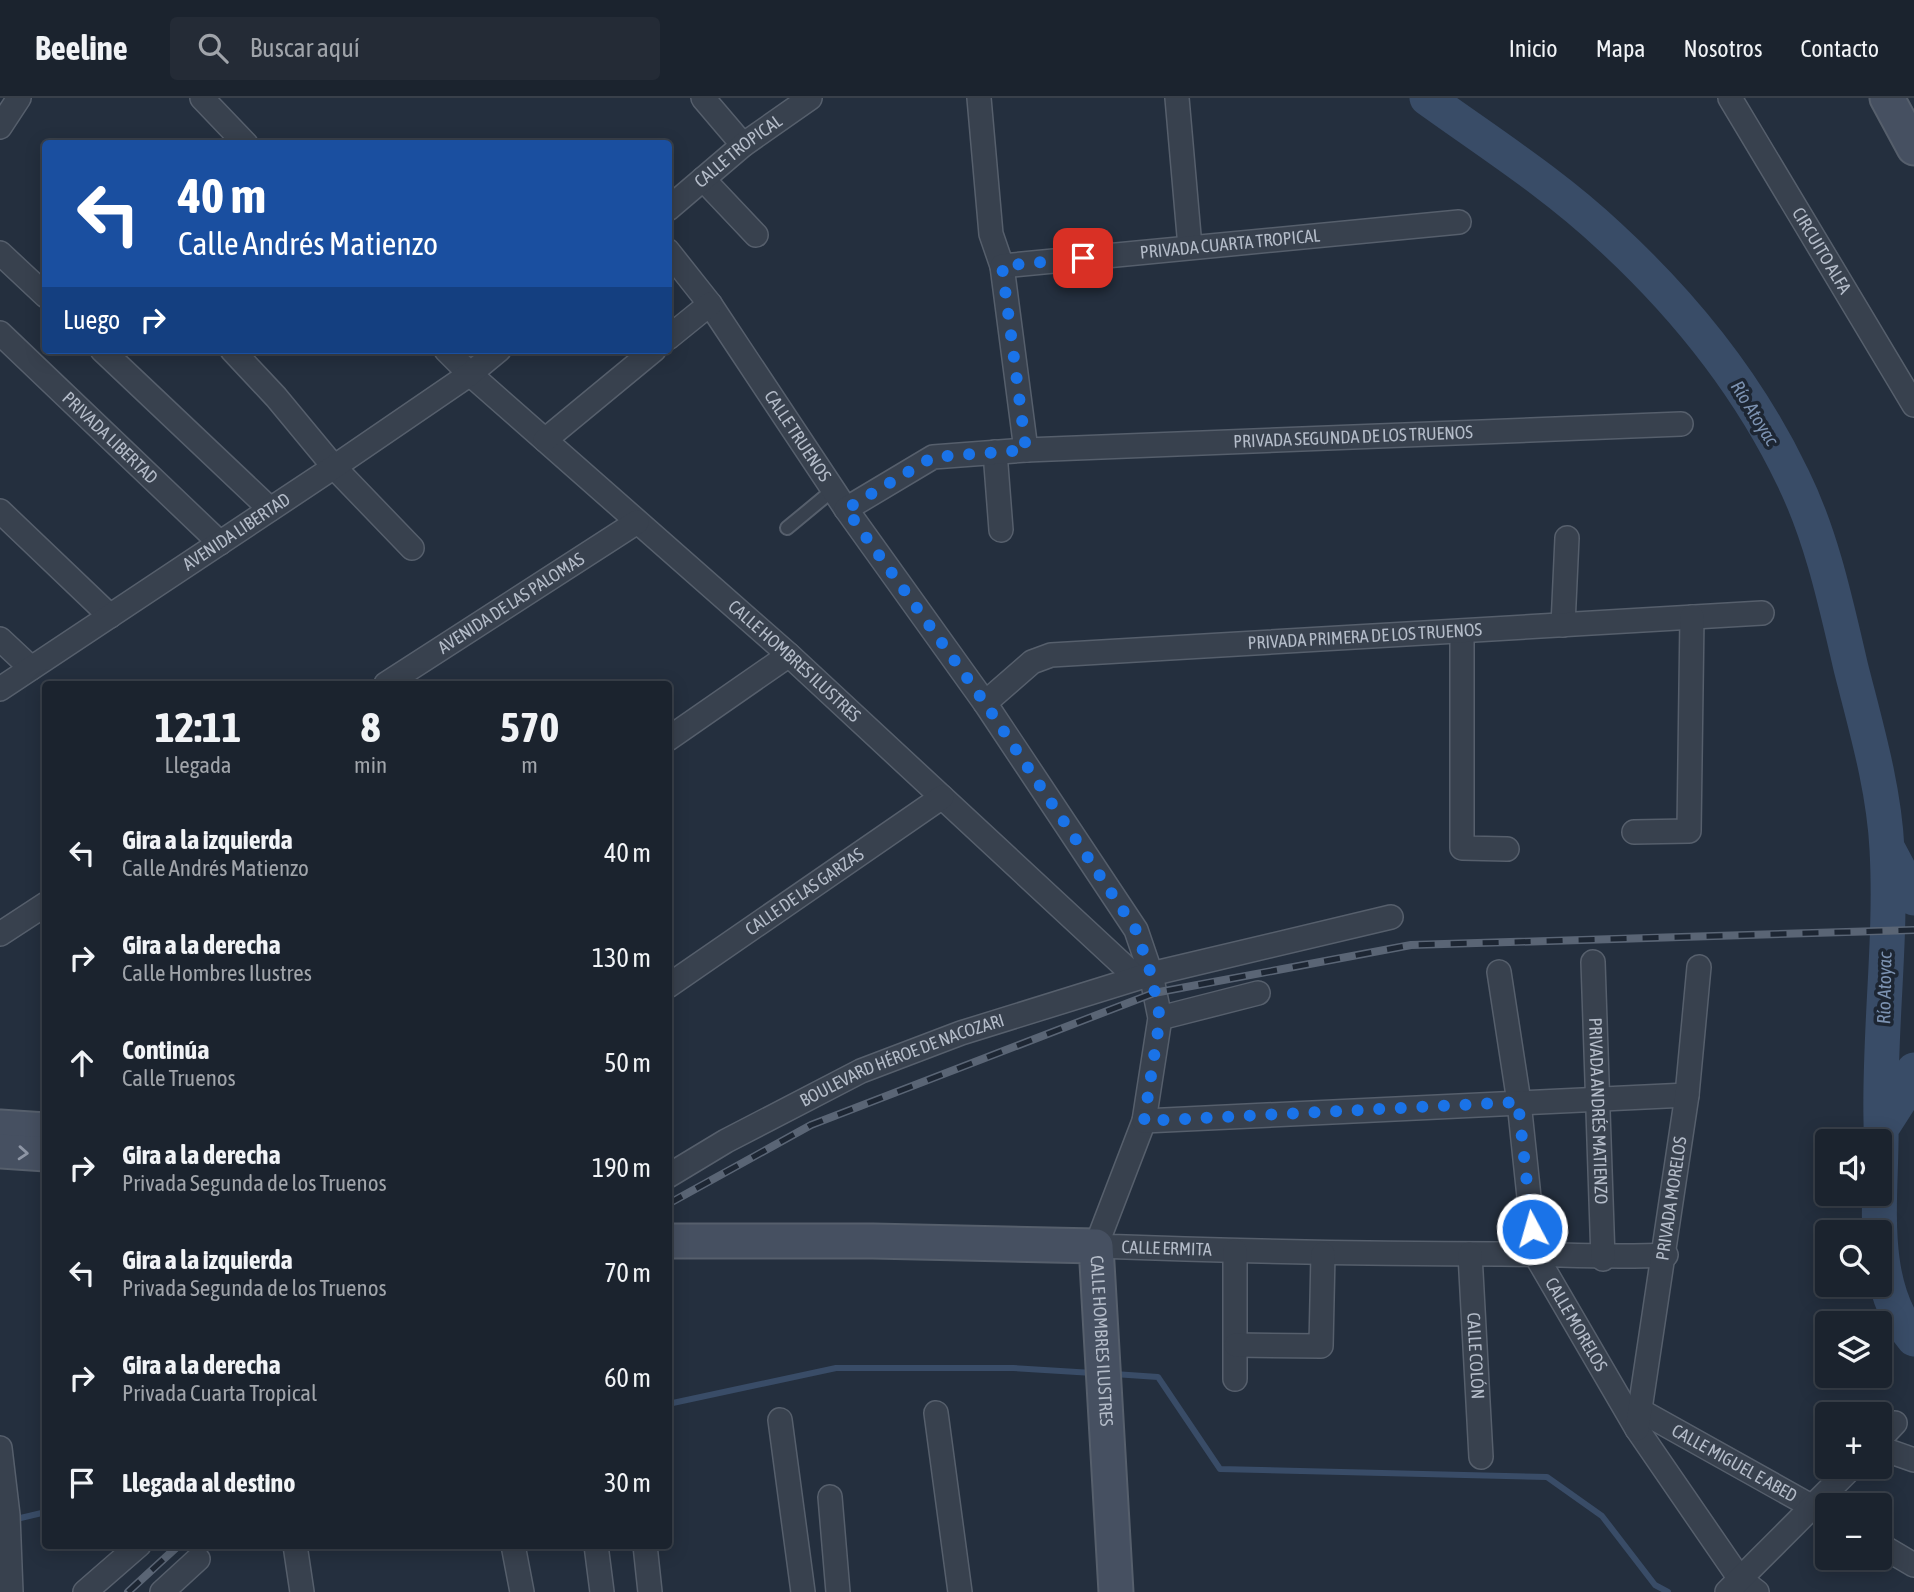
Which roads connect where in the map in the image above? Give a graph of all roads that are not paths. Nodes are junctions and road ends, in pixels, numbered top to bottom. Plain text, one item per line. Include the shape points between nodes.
1 (19, 98) edge
2 (202, 98) edge
3 (703, 98) edge
4 (810, 98) edge
5 (979, 98) edge
6 (1177, 98) edge
7 (1730, 98) edge
8 (1887, 98) edge
9 (0, 127) edge
10 (242, 140) edge
11 (743, 145) junction
12 (1914, 148) edge
13 (703, 179) junction
14 (672, 206) edge
15 (1459, 222) dead end
16 (756, 235) dead end
17 (1190, 247) junction
18 (0, 253) edge
19 (672, 256) edge
20 (1002, 266) junction
21 (42, 292) edge
22 (710, 304) junction
23 (0, 333) edge
24 (672, 335) edge
25 (106, 354) edge
26 (236, 354) edge
27 (450, 354) edge
28 (494, 354) edge
29 (649, 354) edge
30 (470, 374) junction
31 (1914, 405) edge
32 (1681, 424) dead end
33 (545, 440) junction
34 (1026, 450) junction
35 (995, 452) junction
36 (334, 467) junction
37 (840, 499) junction
38 (270, 509) junction
39 (0, 511) edge
40 (637, 522) junction
41 (787, 528) dead end
42 (1001, 530) dead end
43 (1567, 538) dead end
44 (220, 543) junction
45 (412, 548) dead end
46 (1762, 613) dead end
47 (110, 615) junction
48 (1692, 617) junction
49 (1563, 625) junction
50 (1462, 631) junction
51 (0, 639) edge
52 (789, 655) junction
53 (31, 668) junction
54 (391, 681) edge
55 (0, 688) edge
56 (985, 703) junction
57 (672, 736) edge
58 (942, 797) junction
59 (1634, 832) dead end
60 (1507, 849) dead end
61 (42, 907) edge
62 (1391, 917) dead end
63 (0, 934) edge
64 (1593, 962) dead end
65 (1699, 967) dead end
66 (1499, 972) dead end
67 (1144, 976) junction
68 (672, 983) edge
69 (1258, 993) dead end
70 (1160, 1018) junction
71 (1687, 1096) junction
72 (1597, 1099) junction
73 (1518, 1102) junction
74 (1144, 1121) junction
75 (0, 1127) edge
76 (42, 1130) edge
77 (0, 1151) edge
78 (42, 1154) edge
79 (672, 1174) edge
80 (672, 1241) edge
81 (1096, 1246) junction
82 (1235, 1251) junction
83 (1323, 1254) junction
84 (1470, 1254) junction
85 (1535, 1254) junction
86 (1666, 1255) junction
87 (1603, 1259) junction
88 (1236, 1345) junction
89 (1235, 1379) dead end
90 (936, 1413) dead end
91 (780, 1420) dead end
92 (1639, 1420) junction
93 (0, 1448) edge
94 (1892, 1452) edge
95 (1481, 1457) dead end
96 (1914, 1460) edge
97 (830, 1497) dead end
98 (1815, 1508) edge
99 (1815, 1516) edge
100 (134, 1549) edge
101 (296, 1549) edge
102 (514, 1549) edge
103 (597, 1549) edge
104 (645, 1549) edge
105 (1892, 1552) edge
106 (198, 1559) dead end
107 (1914, 1565) edge
108 (1741, 1588) edge
109 (10, 1592) edge
110 (85, 1592) edge
111 (162, 1592) edge
112 (302, 1592) edge
113 (522, 1592) edge
114 (602, 1592) edge
115 (650, 1592) edge
116 (803, 1592) edge
117 (838, 1592) edge
118 (960, 1592) edge
119 (1116, 1592) edge

1 - 9 street
2 - 10 street
3 - 11 street
4 - 11 street, CALLE TROPICAL
5 - 20 street via 991,234
6 - 17 street
7 - 31 street, CIRCUITO ALFA
8 - 12 street
11 - 13 street, CALLE TROPICAL
13 - 14 street, CALLE TROPICAL
13 - 16 street
15 - 17 street, PRIVADA CUARTA TROPICAL
17 - 20 street, PRIVADA CUARTA TROPICAL
18 - 21 street
19 - 22 street, CALLE TRUENOS
20 - 34 street
22 - 24 street
22 - 37 street, CALLE TRUENOS
23 - 44 street, PRIVADA LIBERTAD
25 - 38 street
26 - 36 street
27 - 30 street, CALLE HOMBRES ILUSTRES
28 - 30 street
29 - 33 street
30 - 33 street, CALLE HOMBRES ILUSTRES
30 - 36 street, AVENIDA LIBERTAD
32 - 34 street, PRIVADA SEGUNDA DE LOS TRUENOS
33 - 40 street, CALLE HOMBRES ILUSTRES
34 - 35 street, PRIVADA SEGUNDA DE LOS TRUENOS
35 - 37 street, PRIVADA SEGUNDA DE LOS TRUENOS via 933,457
35 - 42 street
36 - 38 street, AVENIDA LIBERTAD
36 - 45 street
37 - 41 lane
37 - 56 street, CALLE TRUENOS
38 - 44 street, AVENIDA LIBERTAD
39 - 47 street
40 - 52 street, CALLE HOMBRES ILUSTRES
40 - 54 street, AVENIDA DE LAS PALOMAS
43 - 49 street
44 - 47 street, AVENIDA LIBERTAD
46 - 48 street, PRIVADA PRIMERA DE LOS TRUENOS
47 - 53 street, AVENIDA LIBERTAD
48 - 49 street, PRIVADA PRIMERA DE LOS TRUENOS
48 - 59 street via 1689,831
49 - 50 street, PRIVADA PRIMERA DE LOS TRUENOS
50 - 56 street, PRIVADA PRIMERA DE LOS TRUENOS via 1051,655 1032,662
50 - 60 street via 1462,848
51 - 53 street
52 - 57 street
52 - 58 street, CALLE HOMBRES ILUSTRES
53 - 55 street, AVENIDA LIBERTAD
56 - 67 street, CALLE TRUENOS via 1136,930
58 - 67 street, CALLE HOMBRES ILUSTRES
58 - 68 street, CALLE DE LAS GARZAS
61 - 63 street
62 - 67 street, BOULEVARD HÉROE DE NACOZARI
64 - 72 street, PRIVADA ANDRÉS MATIENZO
65 - 71 street, PRIVADA MORELOS
66 - 73 street, CALLE MORELOS
67 - 70 street, CALLE HOMBRES ILUSTRES
67 - 79 street, BOULEVARD HÉROE DE NACOZARI via 961,1033 860,1071
69 - 70 street
70 - 74 street, CALLE HOMBRES ILUSTRES
71 - 72 street
71 - 86 street, PRIVADA MORELOS
72 - 73 street
72 - 87 street, PRIVADA ANDRÉS MATIENZO
73 - 74 street
73 - 85 street, CALLE MORELOS
74 - 81 street, CALLE HOMBRES ILUSTRES
75 - 76 street
77 -> 78 street
80 - 81 street, CALLE ERMITA
81 - 82 street, CALLE ERMITA
81 - 119 street, CALLE HOMBRES ILUSTRES
82 - 83 street, CALLE ERMITA
82 - 88 street
83 - 84 street, CALLE ERMITA
83 - 88 street via 1321,1346
84 - 85 street, CALLE ERMITA
84 - 95 street, CALLE COLÓN
85 - 87 street, CALLE ERMITA
85 - 92 street, CALLE MORELOS
86 - 87 street, CALLE ERMITA
86 - 92 street, PRIVADA MORELOS
88 - 89 street
90 - 118 street
91 - 116 street
92 - 98 street, CALLE MIGUEL E ABED
92 - 108 street, CALLE MORELOS
93 - 109 street
94 - 96 street
97 - 117 street
99 - 108 street
100 - 110 street
101 - 112 street
102 - 113 street
103 - 114 street
104 - 115 street
105 - 107 street
106 - 111 street

